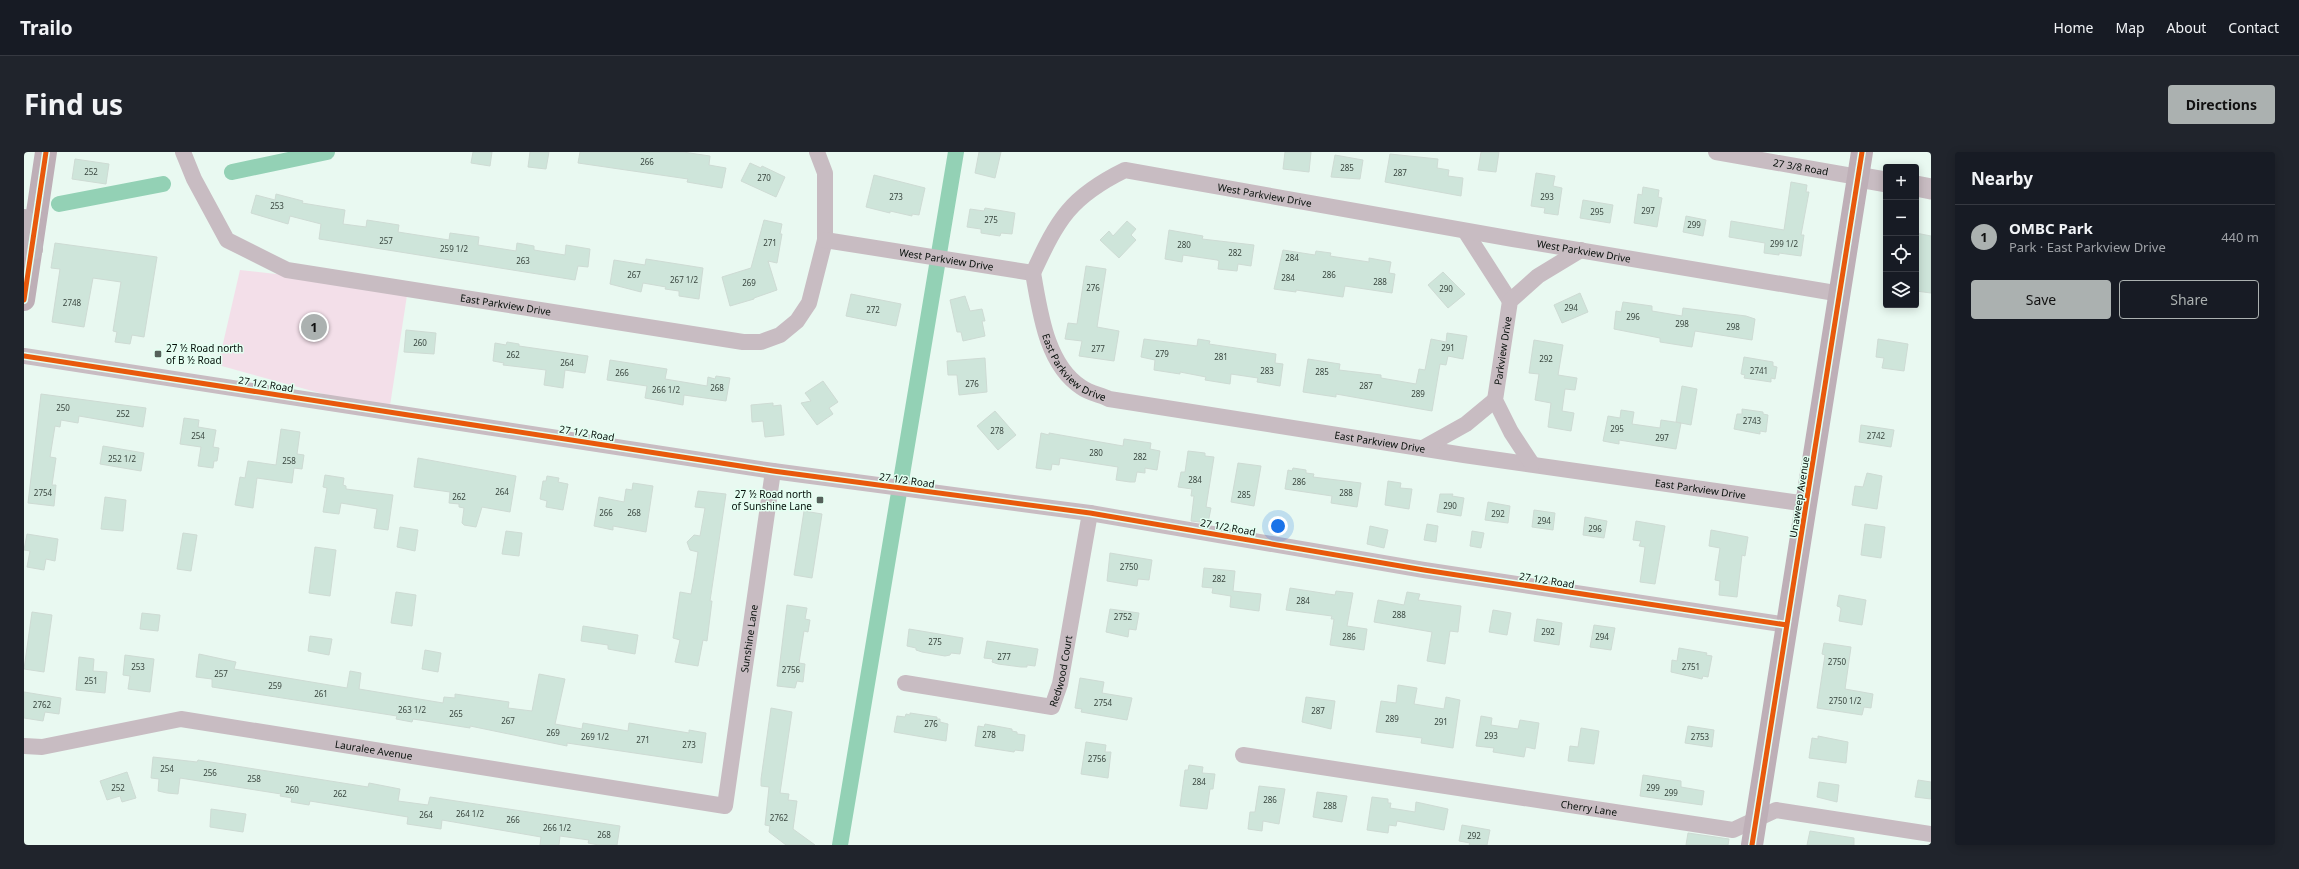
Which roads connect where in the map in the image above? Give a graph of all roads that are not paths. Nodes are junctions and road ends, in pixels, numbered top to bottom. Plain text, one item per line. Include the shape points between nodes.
1 (46, 152) edge
2 (183, 152) edge
3 (817, 152) edge
4 (1716, 152) edge
5 (1862, 152) edge
6 (1858, 178) junction
7 (1883, 182) edge
8 (1919, 186) edge
9 (1931, 188) edge
10 (24, 220) edge
11 (1465, 231) junction
12 (825, 240) junction
13 (32, 249) junction
14 (1581, 250) junction
15 (1033, 273) junction
16 (1841, 294) junction
17 (24, 300) edge
18 (1510, 301) junction
19 (24, 356) edge
20 (1495, 400) junction
21 (1423, 448) junction
22 (1532, 464) junction
23 (773, 471) junction
24 (1807, 504) junction
25 (1090, 513) junction
26 (1787, 626) junction
27 (905, 683) dead end
28 (24, 746) edge
29 (1243, 755) dead end
30 (725, 806) joint
31 (1756, 820) junction
32 (1931, 834) edge
33 (1752, 845) edge

1 - 13 main road
2 - 12 street, East Parkview Drive via 194,179 227,240 287,270 743,342 761,342 780,335 797,321 810,303
3 - 12 street via 825,173
4 - 6 street, 27 3/8 Road
5 - 6 main road, Unaweep Avenue
6 - 7 street, 27 3/8 Road
6 - 16 main road, Unaweep Avenue
8 - 9 street
10 - 13 highway
11 - 14 street, West Parkview Drive
11 - 15 street, West Parkview Drive via 1125,170 1098,183 1073,203 1050,235
11 - 18 street
12 - 15 street, West Parkview Drive
13 - 17 main road
14 - 16 street, West Parkview Drive
14 - 18 street via 1538,276
15 - 21 street, East Parkview Drive via 1053,353 1064,371 1081,388 1110,399
16 - 24 main road, Unaweep Avenue
18 - 20 street, Parkview Drive
19 - 23 street, 27 1/2 Road
20 - 21 street via 1466,424
20 - 22 street via 1511,432
21 - 22 street, East Parkview Drive
22 - 24 street, East Parkview Drive
23 - 25 street, 27 1/2 Road
23 - 30 street, Sunshine Lane
24 - 26 main road, Unaweep Avenue
25 - 26 street, 27 1/2 Road via 1424,570
25 - 27 street, Redwood Court via 1062,676 1052,707
26 - 31 main road, Unaweep Avenue
28 - 30 street, Lauralee Avenue via 42,747 181,719
29 - 31 street, Cherry Lane via 1734,830
31 - 32 street, Cherry Lane via 1776,810
31 - 33 main road, Unaweep Avenue

